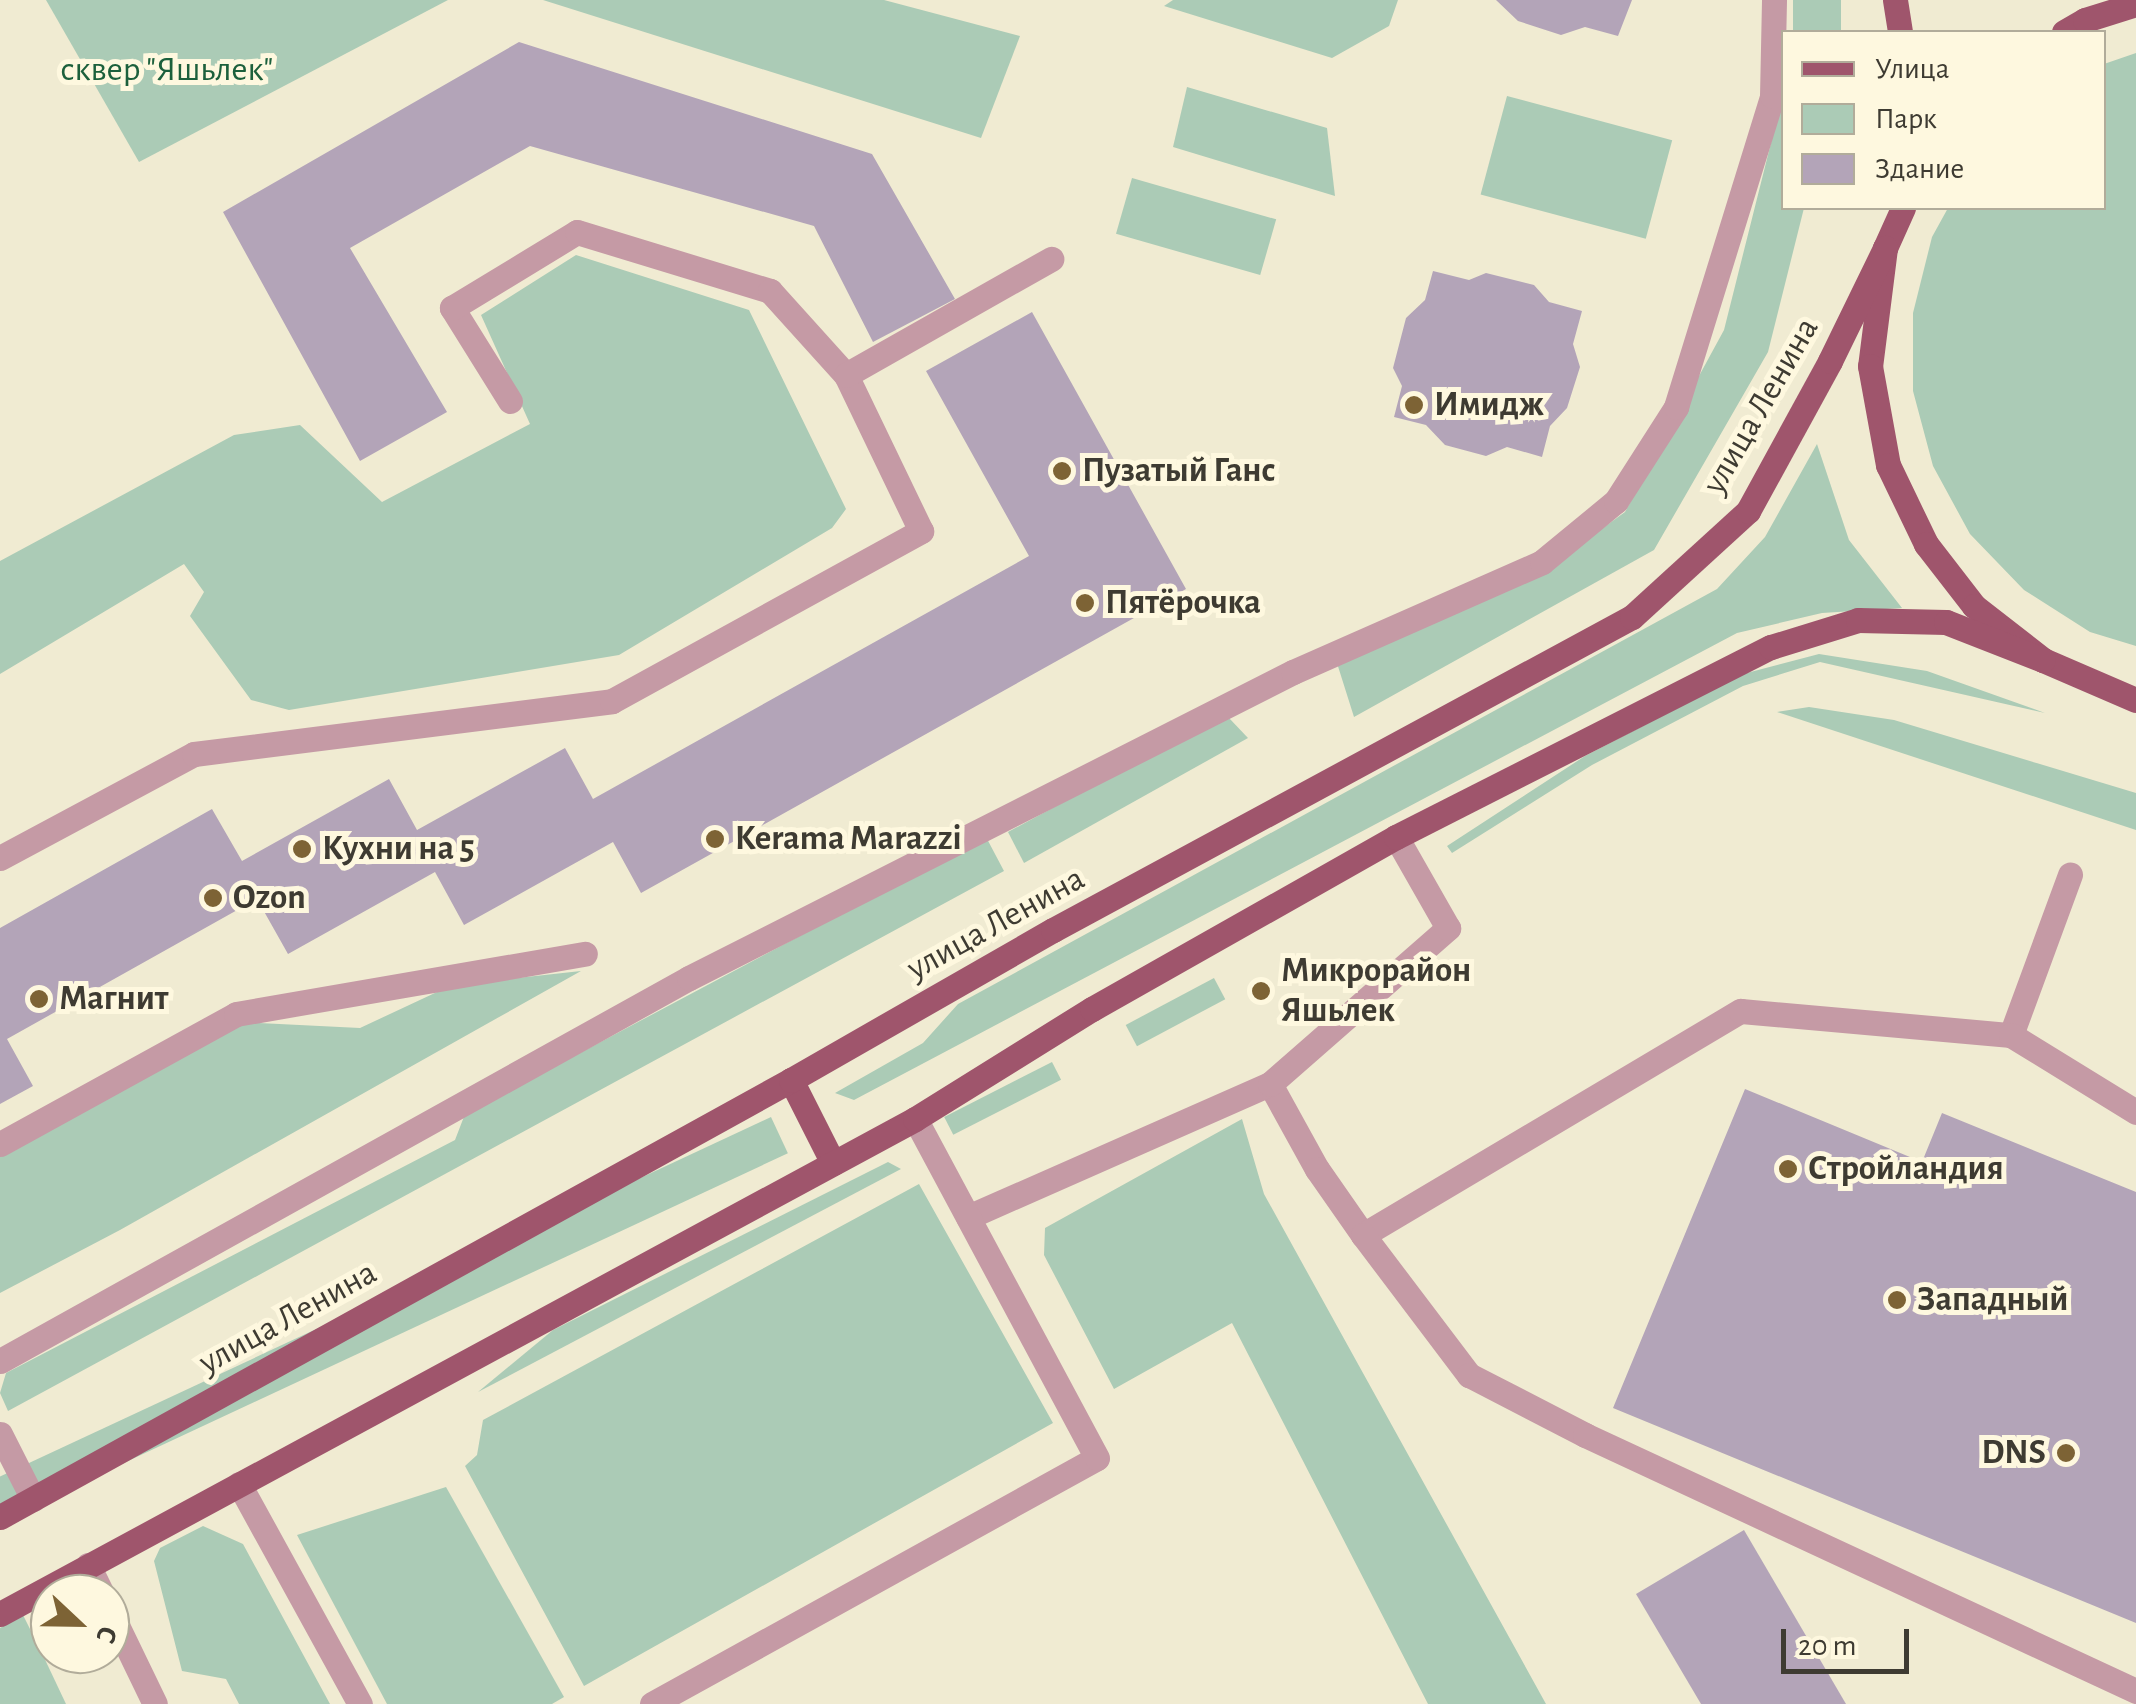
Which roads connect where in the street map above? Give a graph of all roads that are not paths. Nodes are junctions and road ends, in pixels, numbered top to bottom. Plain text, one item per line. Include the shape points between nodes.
1 (1774, 0) edge
2 (1895, 0) edge
3 (2136, 4) edge
4 (1900, 30) edge
5 (2068, 30) edge
6 (1902, 210) edge
7 (1885, 248) junction
8 (1051, 259) dead end
9 (846, 375) junction
10 (510, 401) dead end
11 (2043, 660) junction
12 (2136, 700) edge
13 (1396, 837) junction
14 (0, 858) edge
15 (2070, 875) dead end
16 (585, 954) dead end
17 (2011, 1035) junction
18 (791, 1080) junction
19 (1270, 1084) junction
20 (2136, 1112) edge
21 (915, 1118) junction
22 (0, 1144) edge
23 (834, 1162) junction
24 (968, 1217) junction
25 (1363, 1235) junction
26 (0, 1362) edge
27 (0, 1434) edge
28 (239, 1484) junction
29 (33, 1498) junction
30 (0, 1516) edge
31 (88, 1566) junction
32 (92, 1574) edge
33 (0, 1614) edge
34 (130, 1652) edge
35 (2136, 1691) edge
36 (155, 1704) edge
37 (360, 1704) edge
38 (652, 1704) edge

1 - 26 lane via 1772,96 1676,407 1616,501 1542,562 1293,672 689,978
2 - 4 main road
3 - 5 main road
6 - 7 main road
7 - 11 main road via 1870,366 1888,465 1926,544 1974,606
7 - 18 main road, улица Ленина via 1748,511 1632,617 1053,930
8 - 9 lane
9 - 10 lane via 770,290 577,232 452,308
9 - 14 lane via 921,531 612,701 194,754
11 - 12 main road
11 - 13 main road via 1946,622 1858,620 1771,646
13 - 19 lane via 1448,928
13 - 21 main road
15 - 17 lane
16 - 22 lane via 236,1014
17 - 20 lane
17 - 25 lane via 1742,1012
18 - 23 main road
18 - 29 main road, улица Ленина
19 - 24 lane
19 - 25 lane
21 - 23 main road
21 - 24 lane
23 - 28 main road
24 - 38 lane via 1097,1458
25 - 35 lane via 1470,1375
27 - 29 lane
28 - 31 main road
28 - 37 lane
29 - 30 main road, улица Ленина
31 - 32 lane
31 - 33 main road
34 - 36 lane

